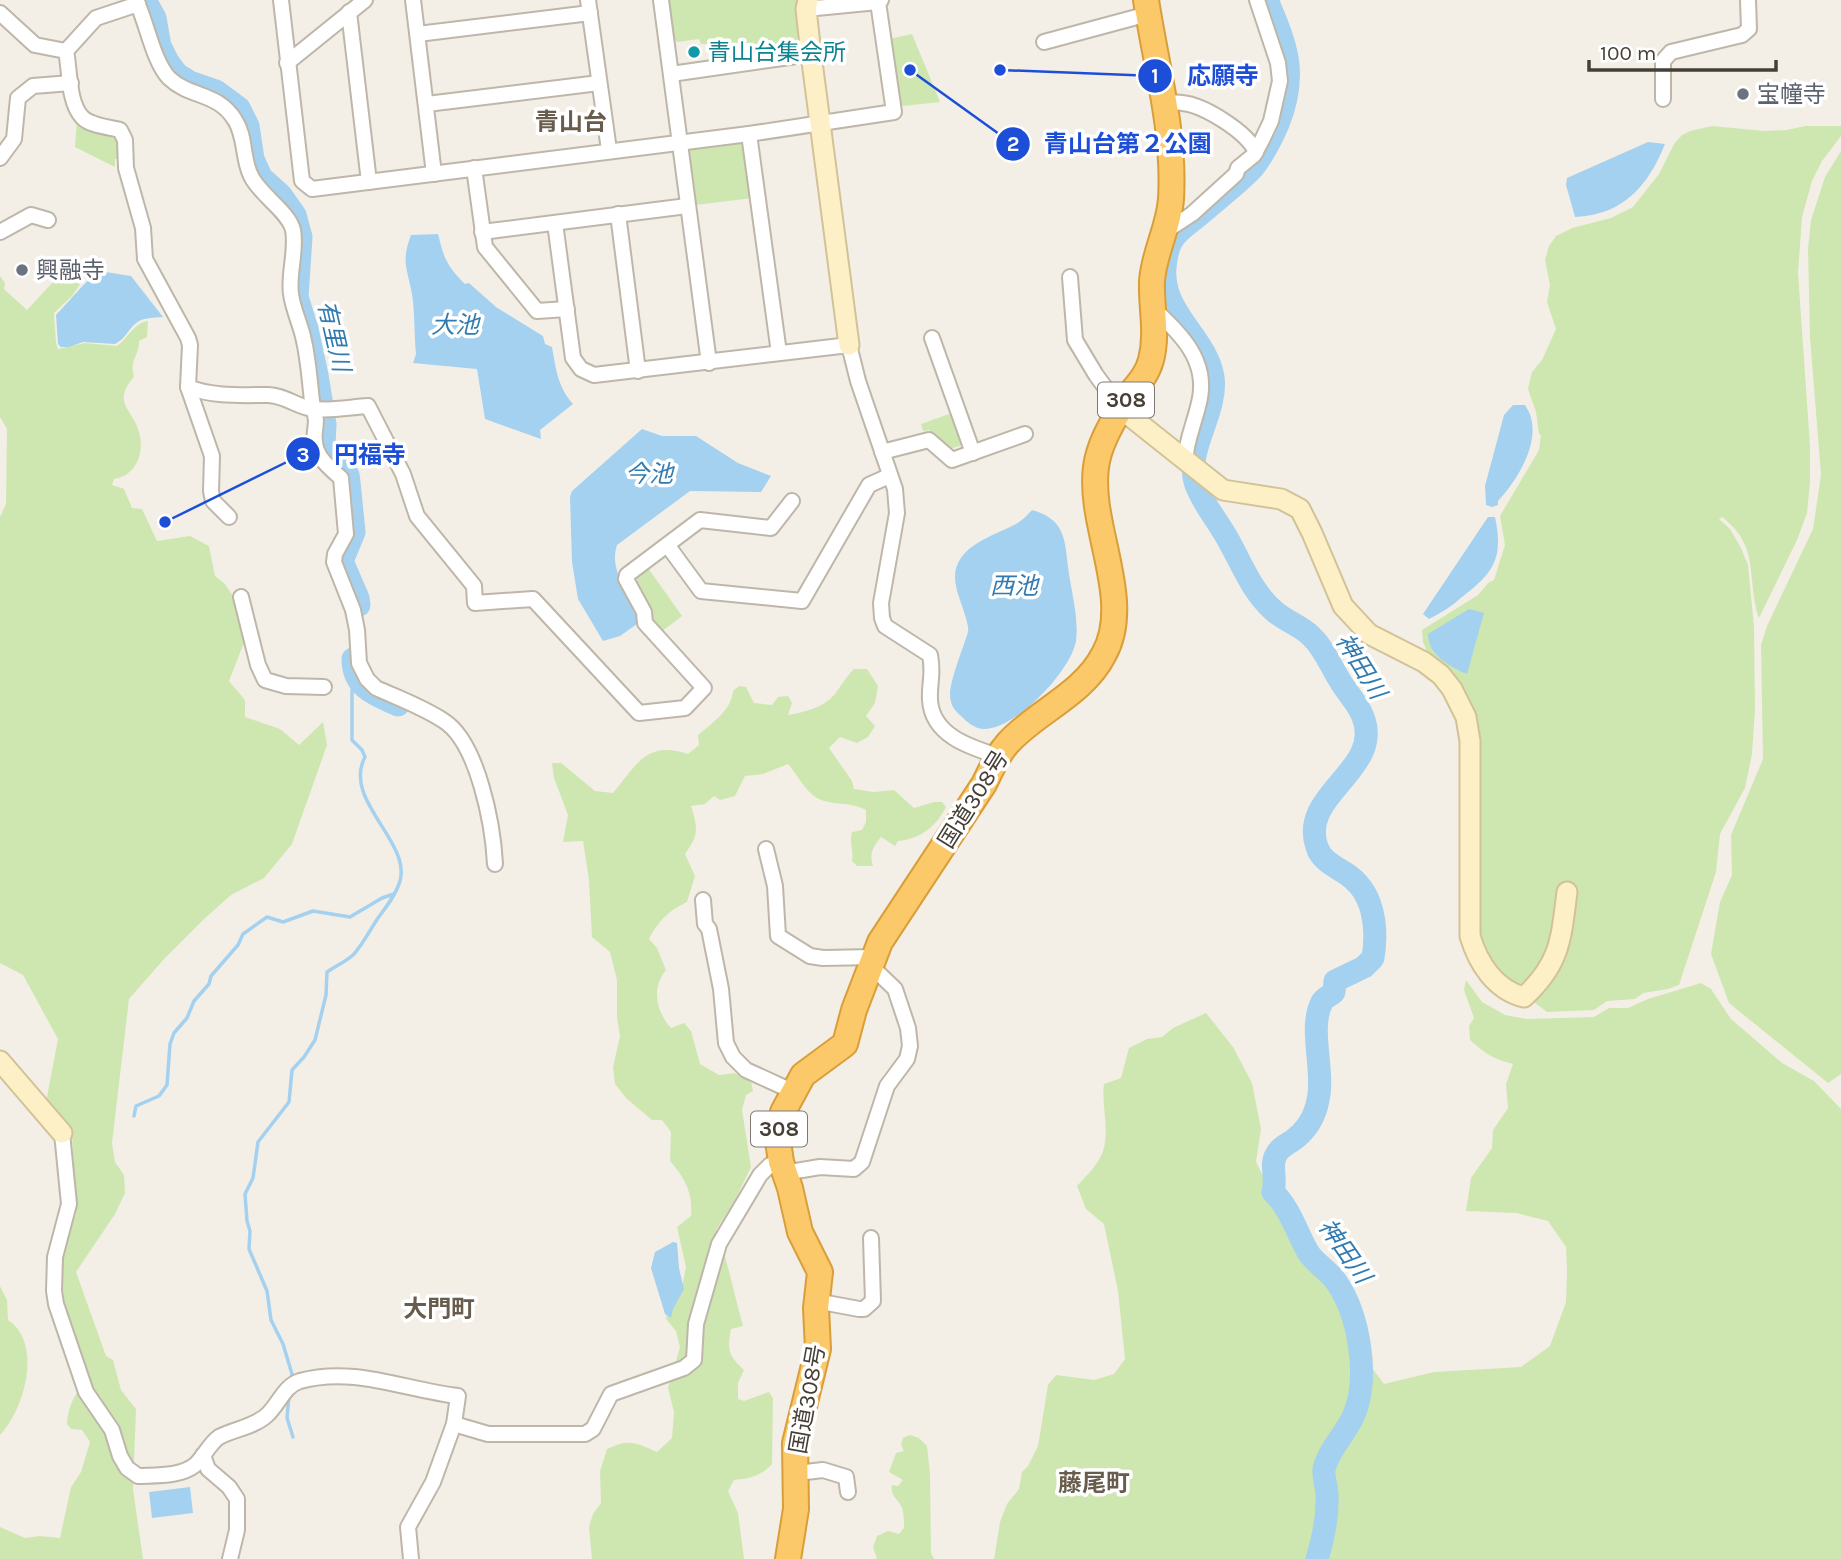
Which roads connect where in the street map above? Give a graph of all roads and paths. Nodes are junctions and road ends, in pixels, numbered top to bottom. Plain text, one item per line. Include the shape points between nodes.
1 (281, 0) edge
2 (365, 0) edge
3 (413, 0) edge
4 (661, 0) edge
5 (1257, 0) edge
6 (1748, 0) edge
7 (879, 1) edge
8 (137, 2) edge
9 (807, 5) edge
10 (589, 7) edge
11 (1147, 7) edge
12 (349, 12) junction
13 (0, 13) edge
14 (418, 34) junction
15 (1044, 42) dead end
16 (66, 51) junction
17 (811, 54) junction
18 (287, 63) junction
19 (671, 74) junction
20 (71, 83) junction
21 (599, 83) junction
22 (1662, 99) dead end
23 (1165, 103) junction
24 (427, 104) junction
25 (820, 122) junction
26 (750, 134) junction
27 (680, 142) junction
28 (609, 150) junction
29 (1255, 154) junction
30 (0, 158) edge
31 (1268, 165) dead end
32 (474, 168) junction
33 (434, 174) junction
34 (369, 182) junction
35 (687, 206) junction
36 (618, 214) junction
37 (48, 220) dead end
38 (555, 223) junction
39 (0, 232) edge
40 (482, 232) junction
41 (1164, 232) junction
42 (1070, 277) dead end
43 (567, 309) junction
44 (1155, 310) junction
45 (932, 338) dead end
46 (849, 345) junction
47 (779, 353) junction
48 (709, 363) junction
49 (638, 371) junction
50 (188, 387) junction
51 (313, 410) junction
52 (1121, 410) junction
53 (1025, 434) dead end
54 (882, 452) junction
55 (973, 453) junction
56 (1185, 462) junction
57 (889, 476) junction
58 (792, 501) dead end
59 (229, 517) dead end
60 (668, 546) junction
61 (241, 597) dead end
62 (324, 687) dead end
63 (998, 756) junction
64 (766, 849) dead end
65 (495, 864) dead end
66 (1567, 892) dead end
67 (703, 900) dead end
68 (873, 962) junction
69 (0, 1061) edge
70 (792, 1091) junction
71 (62, 1133) joint
72 (783, 1167) junction
73 (871, 1238) dead end
74 (816, 1301) junction
75 (454, 1424) junction
76 (203, 1455) junction
77 (797, 1473) junction
78 (848, 1492) dead end
79 (230, 1559) edge
80 (411, 1559) edge
81 (788, 1559) edge

1 - 18 street
2 - 12 street
3 - 14 street
4 - 19 street
5 - 29 street via 1280,81 1271,121
6 - 22 street via 1749,29 1742,35 1671,52 1663,61
7 - 9 street
7 - 25 street via 894,112
8 - 16 street via 96,18
8 - 51 street via 162,69 177,84 226,108 237,122 251,178 291,227 291,294 304,340
9 - 17 street
10 - 14 street
10 - 21 street
11 - 15 street
11 - 23 highway, 国道308号 / 308
12 - 18 street
12 - 34 street
13 - 16 street via 35,45
14 - 24 street
16 - 20 street
17 - 19 street
17 - 25 street
18 - 34 street via 302,181 312,189
19 - 27 street
20 - 30 street via 33,86 18,98 14,139
20 - 50 street via 81,116 120,130 125,140 145,259 190,345
21 - 24 street
21 - 28 street
23 - 29 street via 1208,111 1251,142
23 - 41 highway, 国道308号 / 308 via 1171,198
24 - 33 street
25 - 26 street
25 - 46 street
26 - 27 street
26 - 47 street
27 - 28 street
27 - 35 street
28 - 32 street
29 - 31 street
29 - 41 street via 1192,214
32 - 33 street
32 - 40 street
33 - 34 street
35 - 36 street
35 - 48 street
36 - 38 street
36 - 49 street
37 - 39 street via 31,215
38 - 40 street
38 - 43 street
40 - 43 street via 485,247 537,312
41 - 44 highway, 国道308号 / 308 via 1154,263
42 - 52 street via 1075,340
43 - 49 street via 573,358 581,369 594,375
44 - 52 highway, 国道308号 / 308 via 1150,365
44 - 56 street via 1191,349 1202,382
45 - 55 street
46 - 47 street
46 - 54 street
47 - 48 street
48 - 49 street
50 - 51 street via 201,392 270,395
50 - 59 street via 212,456 213,501
51 - 60 street via 368,406 403,474 417,516 474,586 475,603 533,598 639,713 685,708 704,688 645,623 626,579
51 - 65 street via 317,453 341,478 346,534 334,562 353,610 362,672 376,688 446,721 465,742 477,768
52 - 56 street
52 - 63 highway, 国道308号 / 308 via 1096,466 1115,621 1105,653 1083,683
53 - 55 street
54 - 55 street via 929,440 952,460
54 - 57 street
56 - 66 street via 1223,490 1281,499 1300,509 1343,606 1355,622 1424,662 1452,689 1466,717 1470,741 1470,936 1490,977 1524,997 1552,965 1561,939
57 - 60 street via 869,485 802,601 701,591
57 - 63 street via 897,513 881,603 885,626 930,655 930,701 937,723 953,738
58 - 60 street via 771,528 700,520
61 - 62 street via 265,680
63 - 68 highway, 国道308号 / 308 via 880,942
64 - 68 street via 775,886 778,936 810,956
67 - 70 street via 721,989 726,1043 746,1070
68 - 70 highway, 国道308号 / 308 via 845,1044 803,1075
68 - 72 street via 895,989 911,1046 887,1086 862,1162 853,1169
69 - 71 street
70 - 72 highway, 国道308号 / 308 via 778,1141
71 - 76 street via 69,1204 55,1257 54,1291 86,1392 112,1430 127,1468 138,1476 187,1470
72 - 74 highway, 国道308号 / 308 via 800,1232 820,1272
72 - 75 street via 770,1166 760,1175 719,1244 696,1324 694,1360 684,1368 611,1394 586,1434 488,1434
73 - 74 street via 873,1301 859,1309
74 - 77 highway, 国道308号 / 308 via 818,1349 795,1443
75 - 76 street via 458,1396 363,1376 320,1377 290,1385 266,1416 218,1438
75 - 80 street via 433,1482 408,1527
76 - 79 street via 208,1469 237,1499 237,1530
77 - 78 street via 832,1471 846,1477
77 - 81 highway, 国道308号 / 308

